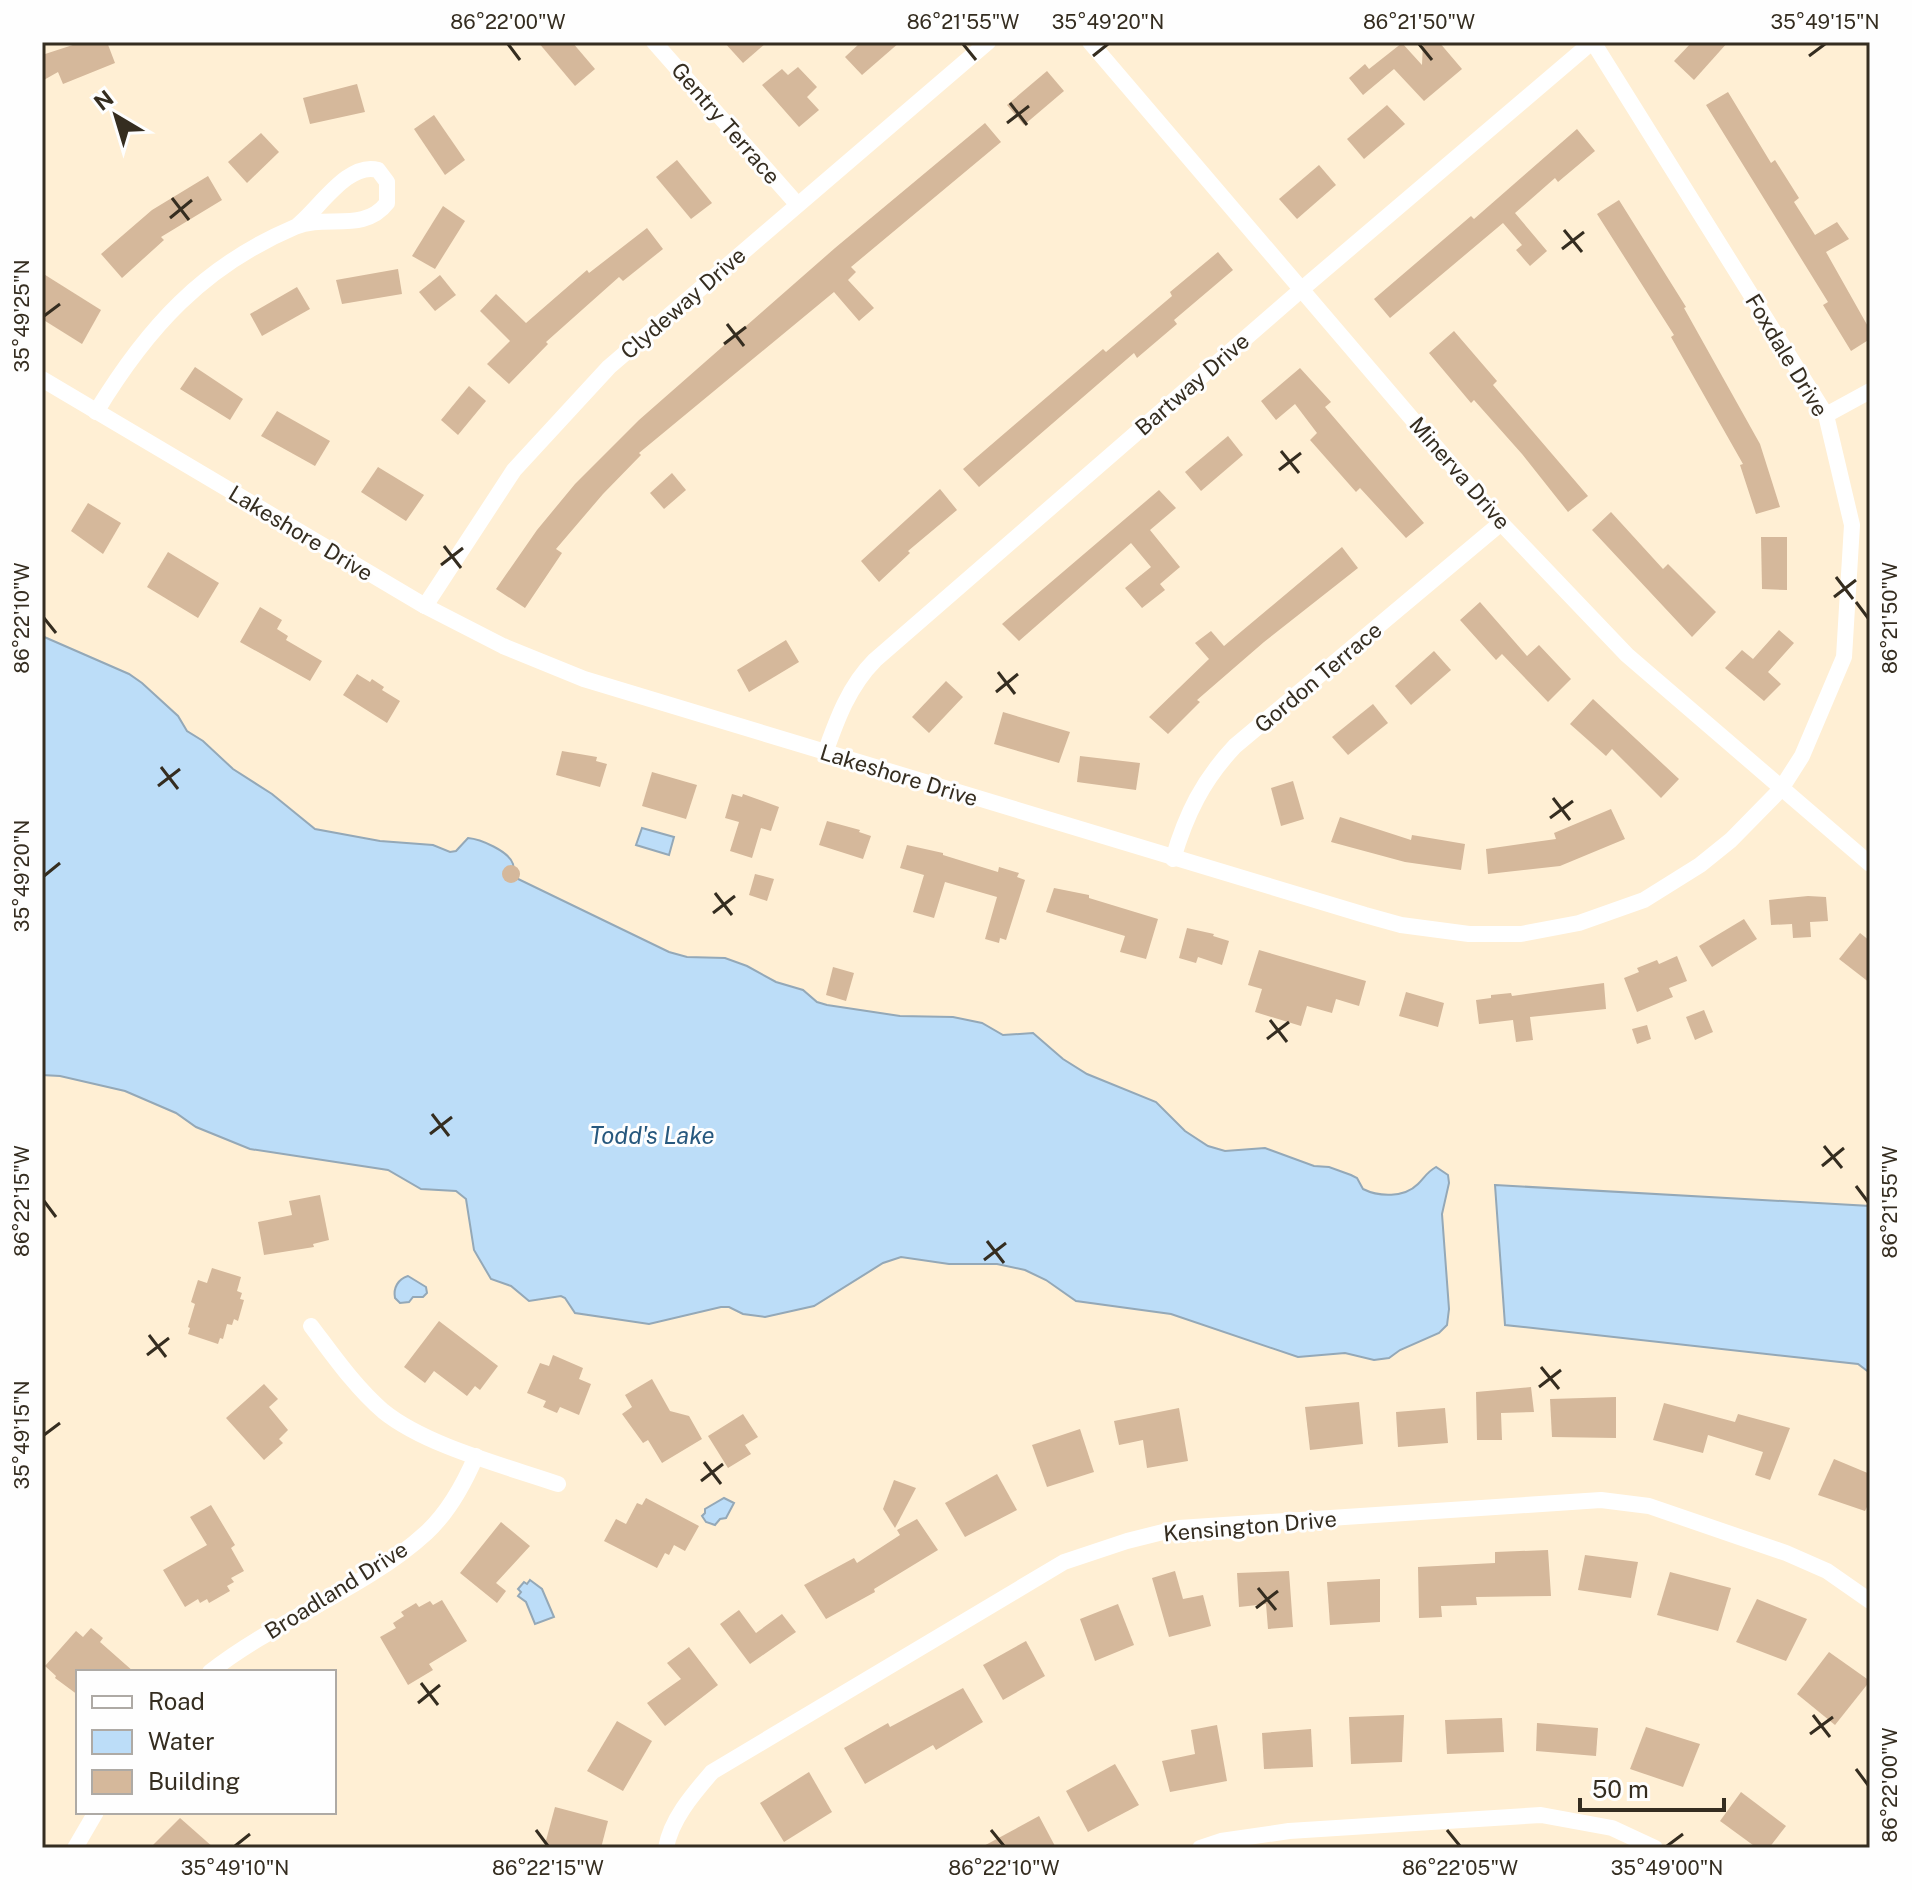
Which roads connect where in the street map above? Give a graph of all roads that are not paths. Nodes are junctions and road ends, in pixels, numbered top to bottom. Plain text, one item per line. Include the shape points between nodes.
1 (654, 42) edge
2 (988, 42) edge
3 (1090, 42) edge
4 (1593, 42) edge
5 (797, 204) junction
6 (297, 226) junction
7 (1302, 289) junction
8 (42, 379) edge
9 (1870, 391) edge
10 (96, 412) junction
11 (1826, 415) junction
12 (1501, 523) junction
13 (425, 606) junction
14 (825, 753) junction
15 (1781, 789) junction
16 (1173, 859) junction
17 (1870, 864) edge
18 (311, 1326) dead end
19 (476, 1456) junction
20 (558, 1484) dead end
21 (1870, 1601) edge
22 (213, 1670) edge
23 (95, 1814) edge
24 (75, 1848) edge
25 (666, 1848) edge
26 (1200, 1848) edge
27 (1655, 1848) edge

1 - 5 street, Gentry Terrace
2 - 5 street, Clydeway Drive
3 - 7 street, Minerva Drive
4 - 7 street, Bartway Drive
4 - 11 street, Foxdale Drive
5 - 13 street, Clydeway Drive via 609,367 514,470
6 - 6 street via 375,215 389,197 387,182 378,170 360,169
6 - 10 street via 235,260 180,300 150,332
7 - 12 street, Minerva Drive
7 - 14 street, Bartway Drive via 875,660 857,680
8 - 10 street, Lakeshore Drive
9 - 11 street
10 - 13 street, Lakeshore Drive
11 - 15 street, Foxdale Drive via 1852,525 1844,657 1802,756
12 - 15 street, Minerva Drive via 1627,655
12 - 16 street, Gordon Terrace via 1235,746 1198,793
13 - 14 street, Lakeshore Drive via 584,679
14 - 16 street, Lakeshore Drive
15 - 16 street, Lakeshore Drive via 1731,840 1644,900 1579,923 1521,934 1401,925
15 - 17 street, Minerva Drive
18 - 19 street via 381,1409 406,1426
19 - 20 street
19 - 22 street, Broadland Drive via 458,1493 414,1543
21 - 25 street, Kensington Drive via 1827,1571 1786,1553 1649,1506 1601,1500 1179,1528 1064,1562 712,1772 688,1801
23 - 24 street
26 - 27 street via 1289,1831 1541,1815 1612,1828

